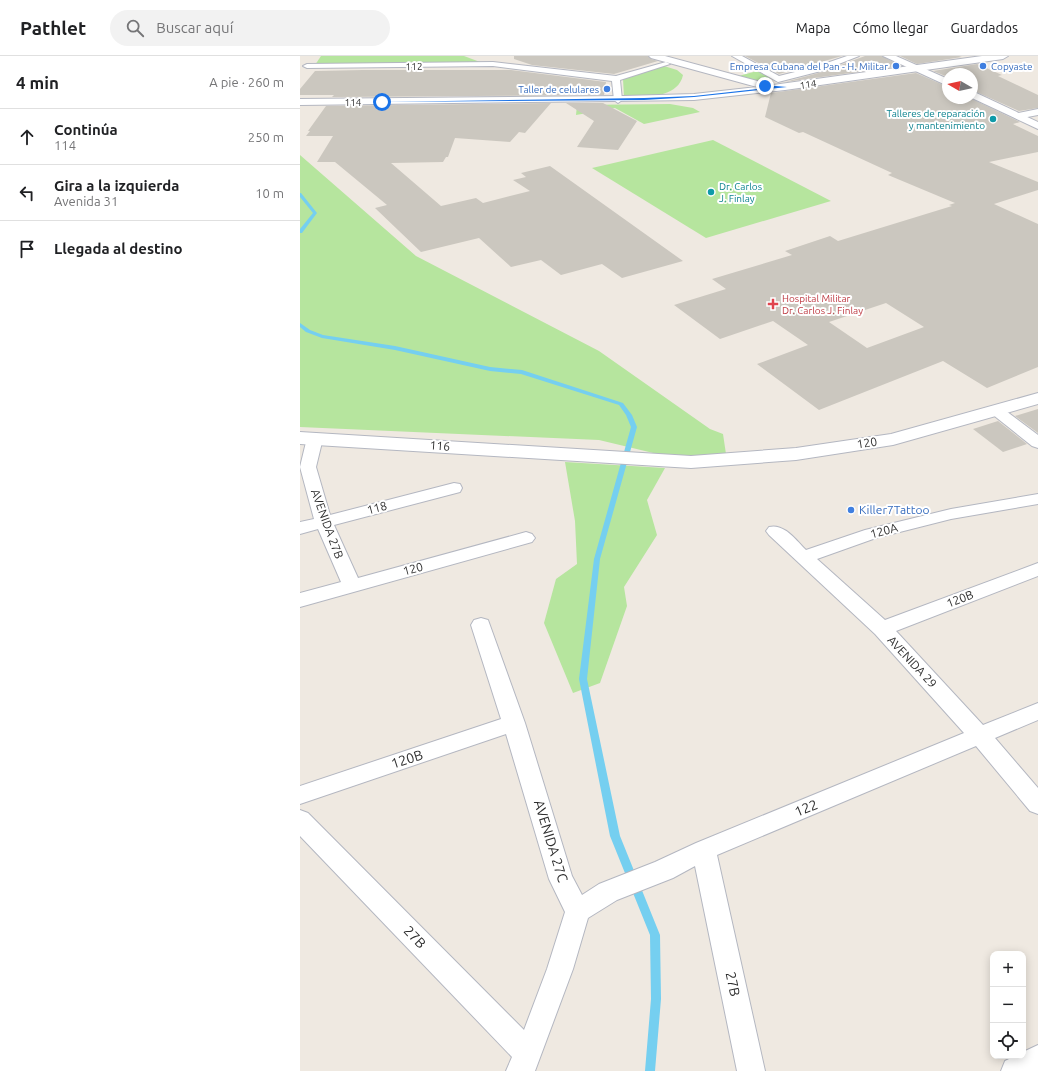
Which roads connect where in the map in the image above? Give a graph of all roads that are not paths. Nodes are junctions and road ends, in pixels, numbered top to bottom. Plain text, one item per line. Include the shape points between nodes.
1 (314, 56) edge
2 (472, 56) edge
3 (654, 56) edge
4 (736, 56) edge
5 (855, 56) edge
6 (888, 56) edge
7 (1003, 56) edge
8 (643, 58) dead end
9 (493, 64) junction
10 (666, 64) junction
11 (307, 66) junction
12 (918, 69) junction
13 (896, 72) junction
14 (300, 74) edge
15 (933, 76) junction
16 (616, 79) junction
17 (942, 80) edge
18 (708, 83) junction
19 (782, 83) junction
20 (753, 90) junction
21 (689, 91) junction
22 (978, 97) edge
23 (644, 99) junction
24 (618, 100) junction
25 (300, 102) edge
26 (1038, 112) edge
27 (1017, 116) junction
28 (1038, 126) edge
29 (1038, 398) edge
30 (997, 411) junction
31 (308, 438) edge
32 (1038, 443) edge
33 (580, 455) joint
34 (304, 468) edge
35 (454, 488) dead end
36 (1038, 500) edge
37 (324, 522) junction
38 (300, 528) edge
39 (775, 531) dead end
40 (526, 538) dead end
41 (804, 558) junction
42 (1038, 570) edge
43 (352, 586) junction
44 (300, 600) edge
45 (481, 625) dead end
46 (882, 629) junction
47 (1038, 712) edge
48 (514, 723) junction
49 (981, 737) junction
50 (300, 794) edge
51 (1038, 804) edge
52 (300, 820) edge
53 (704, 850) junction
54 (578, 911) junction
55 (1038, 1059) edge
56 (525, 1062) edge
57 (751, 1071) edge
58 (1016, 1071) edge

1 - 11 street
2 - 9 street
3 - 18 main road
4 - 19 street
5 - 19 street
6 - 12 main road
7 - 12 main road, 114
8 - 10 main road
9 - 11 street, 112
9 - 16 street, 112
10 - 16 street
10 - 18 main road
11 - 14 street
12 - 13 main road, 114
12 - 15 main road
13 - 15 main road
13 - 19 main road, 114
15 - 17 main road
16 - 24 street
18 - 19 main road
18 - 20 main road, 114
18 - 20 main road
18 - 21 main road, 114
19 - 20 main road, 114
21 - 23 main road, 114
21 - 23 main road
22 - 27 main road
23 - 24 main road, 114
24 - 25 main road, 114
26 - 27 street
27 - 28 main road
29 - 30 main road, 120
30 - 32 street
30 - 33 main road, 120 via 893,439 796,454 691,462
31 - 33 main road, 116
31 - 34 street, AVENIDA 27B
34 - 37 street, AVENIDA 27B
35 - 37 street, 118
36 - 41 street, 120A via 951,514 871,534
37 - 38 street, 118
37 - 43 street, AVENIDA 27B
39 - 41 street, AVENIDA 29
40 - 43 street, 120
41 - 46 street, AVENIDA 29
42 - 46 street, 120B
43 - 44 street, 120
45 - 48 street, AVENIDA 27C
46 - 49 street, AVENIDA 29
47 - 49 street, 122
48 - 50 street, 120B
48 - 54 street, AVENIDA 27C via 561,879
49 - 51 street, AVENIDA 29
49 - 53 street, 122
52 - 56 street, 27B
53 - 54 street, 122 via 664,870 608,892
53 - 57 street, 27B
54 - 56 street via 560,969
55 - 58 street

